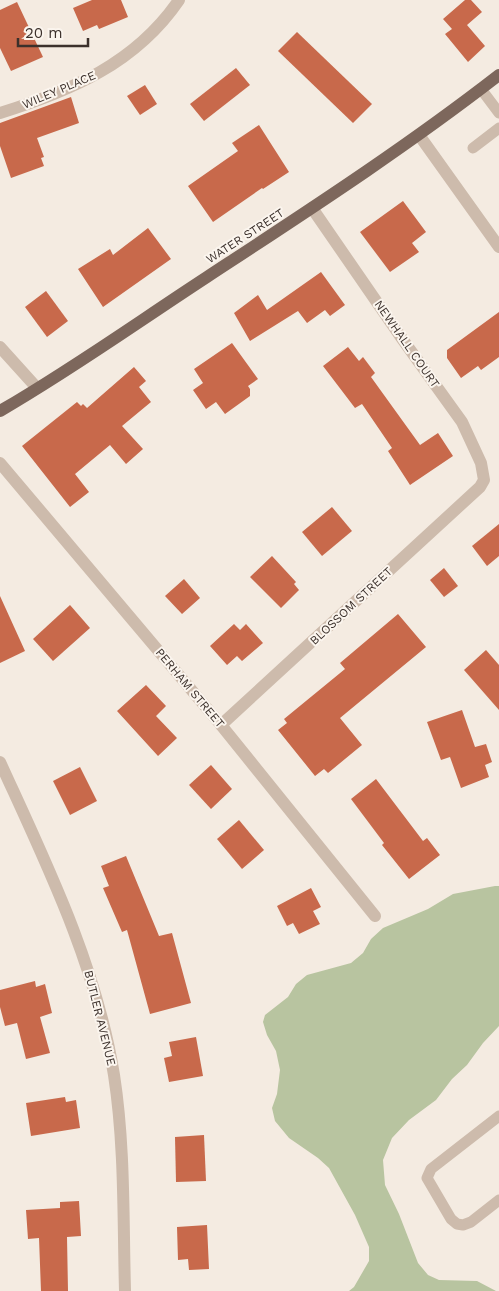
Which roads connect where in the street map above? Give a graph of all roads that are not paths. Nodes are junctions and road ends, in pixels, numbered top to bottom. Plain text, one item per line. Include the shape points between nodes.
1 (180, 0) edge
2 (499, 76) edge
3 (481, 89) junction
4 (0, 113) edge
5 (499, 113) edge
6 (499, 128) edge
7 (419, 135) junction
8 (474, 148) dead end
9 (312, 208) junction
10 (499, 247) edge
11 (0, 347) edge
12 (37, 388) junction
13 (0, 410) edge
14 (0, 464) edge
15 (480, 487) joint
16 (221, 725) junction
17 (0, 762) edge
18 (375, 916) dead end
19 (499, 1116) edge
20 (499, 1200) edge
21 (126, 1291) edge

1 - 4 street, WILEY PLACE via 162,24 124,58 82,82
2 - 3 main road, WATER STREET
3 - 5 lane
3 - 7 main road, WATER STREET
6 - 8 lane
7 - 9 main road, WATER STREET
7 - 10 street
9 - 12 main road, WATER STREET
9 - 15 street, NEWHALL COURT via 465,426 483,469 484,480
11 - 12 street
12 - 13 main road, WATER STREET
14 - 16 street, PERHAM STREET
15 - 16 street, BLOSSOM STREET
16 - 18 street, PERHAM STREET
17 - 21 street, BUTLER AVENUE via 72,927 104,1024 120,1124
19 - 20 lane via 426,1176 457,1224 471,1222

